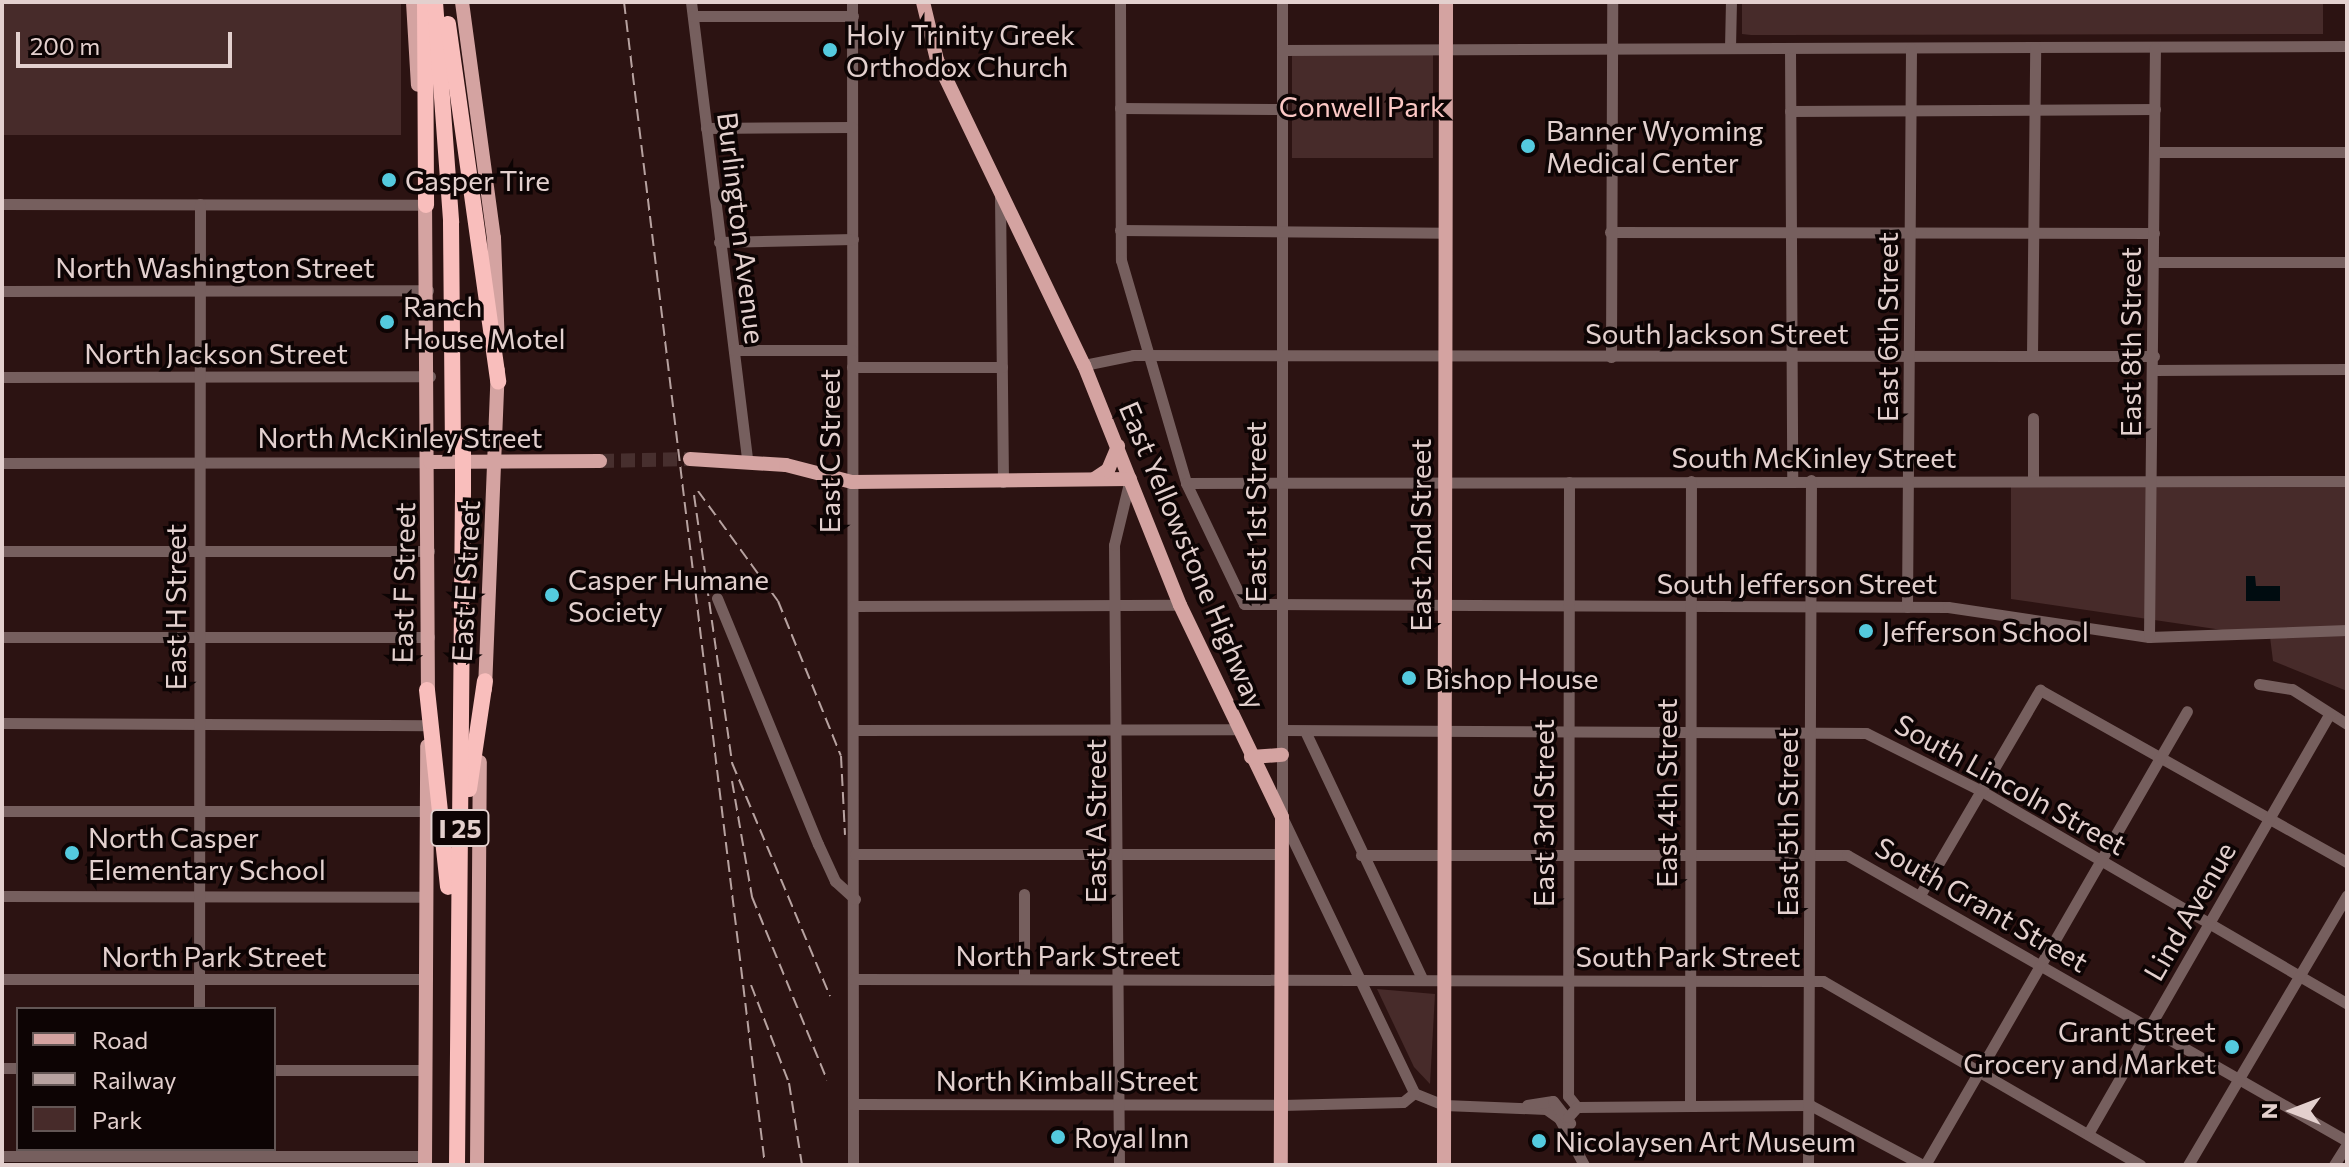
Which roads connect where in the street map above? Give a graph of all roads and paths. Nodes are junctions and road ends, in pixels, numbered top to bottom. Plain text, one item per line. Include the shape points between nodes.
1 (413, 2) edge
2 (425, 2) edge
3 (435, 2) edge
4 (446, 2) edge
5 (462, 2) edge
6 (691, 2) edge
7 (852, 2) edge
8 (923, 2) edge
9 (1120, 2) edge
10 (1282, 2) edge
11 (1446, 2) edge
12 (1612, 2) edge
13 (1731, 2) edge
14 (693, 16) junction
15 (853, 16) junction
16 (448, 24) junction
17 (2347, 46) edge
18 (2035, 47) junction
19 (2155, 47) junction
20 (1730, 48) junction
21 (1790, 48) junction
22 (1911, 48) junction
23 (1446, 49) junction
24 (1612, 49) junction
25 (1282, 50) junction
26 (1120, 108) junction
27 (2034, 108) junction
28 (1281, 109) junction
29 (2155, 109) junction
30 (1911, 110) junction
31 (1790, 111) junction
32 (852, 127) junction
33 (706, 128) junction
34 (2155, 152) junction
35 (2347, 152) edge
36 (1000, 195) junction
37 (2, 204) edge
38 (200, 204) junction
39 (426, 205) junction
40 (1120, 230) junction
41 (1282, 230) junction
42 (1610, 232) junction
43 (1446, 233) junction
44 (1791, 233) junction
45 (2033, 233) junction
46 (2154, 233) junction
47 (1911, 234) junction
48 (853, 239) junction
49 (719, 242) junction
50 (2154, 262) junction
51 (2347, 262) edge
52 (428, 290) junction
53 (2, 291) edge
54 (199, 291) junction
55 (734, 350) junction
56 (852, 350) junction
57 (1144, 356) junction
58 (1792, 356) junction
59 (2032, 356) junction
60 (2154, 356) junction
61 (1446, 357) junction
62 (1611, 357) junction
63 (1280, 358) junction
64 (1911, 359) junction
65 (1084, 365) junction
66 (852, 367) junction
67 (1002, 367) junction
68 (2347, 369) edge
69 (2154, 370) junction
70 (430, 376) junction
71 (2, 377) edge
72 (199, 377) junction
73 (498, 382) junction
74 (2033, 418) dead end
75 (458, 438) junction
76 (1118, 446) junction
77 (690, 459) tunnel mouth
78 (600, 461) tunnel mouth
79 (747, 461) junction
80 (430, 462) junction
81 (2, 463) edge
82 (497, 463) junction
83 (200, 464) junction
84 (1130, 479) junction
85 (1088, 480) junction
86 (1792, 480) junction
87 (1811, 480) junction
88 (1911, 480) junction
89 (2033, 480) junction
90 (1281, 481) junction
91 (1448, 481) junction
92 (1691, 481) junction
93 (2347, 481) edge
94 (852, 482) junction
95 (1003, 482) junction
96 (1569, 482) junction
97 (2153, 482) junction
98 (1186, 483) junction
99 (2, 551) edge
100 (199, 551) junction
101 (429, 551) junction
102 (717, 598) dead end
103 (1180, 605) junction
104 (853, 606) junction
105 (1118, 606) junction
106 (1282, 606) junction
107 (1445, 606) junction
108 (1568, 606) junction
109 (1689, 606) junction
110 (1810, 606) junction
111 (1907, 607) junction
112 (2347, 630) edge
113 (2, 637) edge
114 (199, 637) junction
115 (429, 637) junction
116 (2149, 637) junction
117 (485, 681) junction
118 (2259, 684) dead end
119 (427, 690) junction
120 (2187, 711) dead end
121 (2329, 714) junction
122 (2, 723) edge
123 (199, 723) junction
124 (2347, 724) edge
125 (428, 725) junction
126 (1237, 729) junction
127 (853, 730) junction
128 (1119, 730) junction
129 (1282, 730) junction
130 (1445, 730) junction
131 (1305, 731) junction
132 (1568, 731) junction
133 (1690, 731) junction
134 (1811, 732) junction
135 (1282, 755) junction
136 (2163, 755) junction
137 (1251, 757) junction
138 (1980, 790) junction
139 (199, 810) junction
140 (2, 811) edge
141 (426, 811) junction
142 (1282, 817) junction
143 (2271, 818) junction
144 (855, 854) junction
145 (1281, 854) junction
146 (1119, 855) junction
147 (1361, 855) junction
148 (1445, 855) junction
149 (1689, 855) junction
150 (1810, 855) junction
151 (1568, 856) junction
152 (2102, 861) junction
153 (2347, 862) edge
154 (454, 887) junction
155 (1024, 894) dead end
156 (1920, 895) junction
157 (2347, 895) edge
158 (2, 896) edge
159 (200, 896) junction
160 (426, 897) junction
161 (855, 899) junction
162 (2211, 921) junction
163 (2042, 965) junction
164 (2301, 976) junction
165 (1360, 977) junction
166 (1118, 978) junction
167 (2, 979) edge
168 (427, 979) junction
169 (853, 979) junction
170 (1024, 979) junction
171 (1283, 979) junction
172 (1422, 979) junction
173 (1689, 979) junction
174 (1444, 980) junction
175 (1567, 980) junction
176 (1811, 980) junction
177 (199, 982) junction
178 (2347, 1004) edge
179 (199, 1007) edge
180 (2150, 1028) junction
181 (276, 1070) edge
182 (426, 1070) junction
183 (1982, 1070) junction
184 (2241, 1079) junction
185 (1414, 1093) junction
186 (1568, 1096) junction
187 (1553, 1101) junction
188 (853, 1104) junction
189 (1118, 1104) junction
190 (1690, 1104) junction
191 (1281, 1105) junction
192 (1444, 1105) junction
193 (1526, 1105) junction
194 (1810, 1105) junction
195 (1577, 1107) junction
196 (1568, 1117) junction
197 (2089, 1132) junction
198 (2347, 1142) edge
199 (1575, 1148) junction
200 (2, 1156) edge
201 (199, 1156) edge
202 (425, 1160) edge
203 (452, 1164) edge
204 (477, 1165) edge
205 (853, 1165) edge
206 (1119, 1165) edge
207 (1281, 1165) edge
208 (1444, 1165) edge
209 (1584, 1165) edge
210 (1808, 1165) edge
211 (1924, 1165) edge
212 (2140, 1165) edge
213 (2188, 1165) edge
214 (2334, 1165) edge

1 - 39 main road, East F Street
2 - 39 highway
3 - 75 highway, I 25 via 452,236
4 - 16 highway, I 25
5 - 73 main road, East E Street via 494,238
6 - 14 street, Burlington Avenue
7 - 15 street, East C Street
8 - 36 main road, East Yellowstone Highway via 937,60
9 - 26 street
10 - 25 street, East 1st Street
11 - 23 main road, East 2nd Street
12 - 24 street
13 - 20 street
14 - 15 street
14 - 33 street, Burlington Avenue
15 - 32 street, East C Street
16 - 73 highway
16 - 75 highway, I 25 via 462,221
17 - 19 street
18 - 19 street
18 - 22 street
18 - 27 street
19 - 29 street, East 8th Street
20 - 21 street
20 - 24 street
21 - 22 street
21 - 31 street
22 - 30 street, East 6th Street
23 - 24 street
23 - 25 street
23 - 43 main road, East 2nd Street
24 - 42 street
25 - 28 street, East 1st Street
26 - 28 street
26 - 40 street
27 - 29 street
27 - 30 street
27 - 45 street
28 - 41 street, East 1st Street
29 - 34 street, East 8th Street
30 - 31 street
30 - 47 street, East 6th Street
31 - 44 street
32 - 33 street
32 - 48 street, East C Street
33 - 49 street, Burlington Avenue
34 - 35 street
34 - 46 street, East 8th Street
36 - 65 main road, East Yellowstone Highway
36 - 67 street
37 - 38 street
38 - 39 street
38 - 54 street, East H Street
39 - 52 main road, East F Street
40 - 41 street
40 - 57 street
41 - 43 street
41 - 63 street, East 1st Street
42 - 44 street
42 - 62 street
43 - 61 main road, East 2nd Street
44 - 47 street
44 - 58 street
45 - 46 street
45 - 47 street
45 - 59 street
46 - 50 street, East 8th Street
47 - 64 street, East 6th Street
48 - 49 street
48 - 56 street, East C Street
49 - 55 street, Burlington Avenue
50 - 51 street
50 - 60 street, East 8th Street
52 - 54 street, North Washington Street
52 - 70 main road, East F Street
53 - 54 street, North Washington Street
54 - 72 street, East H Street
55 - 56 street
55 - 79 street, Burlington Avenue
56 - 66 street, East C Street
57 - 63 street
57 - 65 street
57 - 98 street
58 - 62 street, South Jackson Street
58 - 64 street, South Jackson Street
58 - 86 street
59 - 60 street, South Jackson Street
59 - 64 street, South Jackson Street
60 - 69 street, East 8th Street
61 - 62 street, South Jackson Street
61 - 63 street, South Jackson Street
61 - 91 main road, East 2nd Street
63 - 90 street, East 1st Street
64 - 88 street, East 6th Street
65 - 76 main road, East Yellowstone Highway
66 - 67 street
66 - 94 street, East C Street
67 - 95 street
68 - 69 street
69 - 97 street, East 8th Street
70 - 72 street, North Jackson Street
70 - 80 main road, East F Street
71 - 72 street, North Jackson Street
72 - 83 street, East H Street
73 - 82 main road, East E Street
74 - 89 street
75 - 154 highway, I 25
76 - 84 main road, East Yellowstone Highway
76 - 85 main road via 1108,470
77 - 79 main road
78 - 82 main road, North McKinley Street
79 - 94 main road
80 - 82 main road, North McKinley Street
80 - 83 street, North McKinley Street
80 - 101 main road, East F Street
81 - 83 street, North McKinley Street
82 - 117 main road, East E Street
83 - 100 street, East H Street
84 - 85 main road
84 - 103 main road, East Yellowstone Highway
84 - 105 street, East A Street via 1115,521
85 - 95 main road
86 - 87 street, South McKinley Street
86 - 92 street, South McKinley Street
87 - 88 street, South McKinley Street
87 - 110 street, East 5th Street
88 - 89 street, South McKinley Street
88 - 111 street, East 6th Street
89 - 97 street, South McKinley Street
90 - 91 street, South McKinley Street
90 - 98 street
90 - 106 street, East 1st Street
91 - 96 street, South McKinley Street
91 - 107 main road, East 2nd Street
92 - 96 street, South McKinley Street
92 - 109 street, East 4th Street
93 - 97 street, South McKinley Street
94 - 95 main road
94 - 104 street, East C Street
96 - 108 street, East 3rd Street
97 - 116 street, East 8th Street
98 - 106 street, South Jefferson Street via 1244,604
99 - 100 street
100 - 101 street
100 - 114 street, East H Street
101 - 115 main road, East F Street
102 - 161 street via 818,844 835,881
103 - 105 street
103 - 126 main road, East Yellowstone Highway
104 - 105 street
104 - 127 street, East C Street
105 - 128 street, East A Street
106 - 107 street, South Jefferson Street
106 - 129 street, East 1st Street
107 - 108 street, South Jefferson Street
107 - 130 main road, East 2nd Street
108 - 109 street, South Jefferson Street
108 - 132 street, East 3rd Street
109 - 110 street, South Jefferson Street
109 - 133 street, East 4th Street
110 - 111 street, South Jefferson Street
110 - 134 street, East 5th Street
111 - 116 street, South Jefferson Street via 1973,609
112 - 116 street, South Jefferson Street
113 - 114 street
114 - 115 street
114 - 123 street, East H Street
115 - 119 main road, East F Street
117 - 154 highway
117 - 204 main road, East E Street via 476,815
118 - 121 street via 2292,689
119 - 125 main road, East F Street
119 - 154 highway
120 - 136 street
121 - 124 street
121 - 143 street, Lind Avenue
122 - 123 street
123 - 125 street
123 - 139 street, East H Street
125 - 141 main road, East F Street
126 - 128 street
126 - 137 main road, East Yellowstone Highway
127 - 128 street
127 - 144 street, East C Street
128 - 146 street, East A Street
129 - 131 street, South Lincoln Street
129 - 135 street, East 1st Street
130 - 131 street, South Lincoln Street
130 - 132 street, South Lincoln Street
130 - 148 main road, East 2nd Street
131 - 147 street
132 - 133 street, South Lincoln Street
132 - 151 street, East 3rd Street
133 - 134 street, South Lincoln Street
133 - 149 street, East 4th Street
134 - 138 street, South Lincoln Street via 1888,740
134 - 150 street, East 5th Street
135 - 137 main road
135 - 142 street, East 1st Street
136 - 138 street via 2040,690
136 - 143 street
136 - 152 street
137 - 142 main road, East Yellowstone Highway
138 - 152 street, South Lincoln Street
138 - 156 street
139 - 140 street
139 - 141 street
139 - 159 street, East H Street
141 - 160 main road, East F Street
142 - 145 main road, East 1st Street
142 - 165 street, East Yellowstone Highway
143 - 153 street
143 - 162 street, Lind Avenue
144 - 146 street
144 - 161 street, East C Street
145 - 146 street
145 - 171 main road, East 1st Street
146 - 166 street, East A Street
147 - 148 street, South Grant Street
147 - 172 street
148 - 151 street, South Grant Street
148 - 174 main road, East 2nd Street
149 - 150 street, South Grant Street
149 - 151 street, South Grant Street
149 - 173 street, East 4th Street
150 - 156 street, South Grant Street via 1847,855
150 - 176 street, East 5th Street
151 - 175 street, East 3rd Street
152 - 162 street, South Lincoln Street
152 - 163 street
154 - 203 highway, I 25
155 - 170 street
156 - 163 street, South Grant Street
157 - 164 street
158 - 159 street
159 - 160 street
159 - 177 street, East H Street
160 - 168 main road, East F Street
161 - 169 street, East C Street
162 - 164 street, South Lincoln Street
162 - 180 street, Lind Avenue
163 - 180 street, South Grant Street
163 - 183 street
164 - 178 street, South Lincoln Street
164 - 184 street
165 - 171 street, South Park Street
165 - 172 street, South Park Street
165 - 185 street, East Yellowstone Highway
166 - 170 street, North Park Street
166 - 171 street, North Park Street
166 - 189 street, East A Street
167 - 177 street, North Park Street
168 - 177 street, North Park Street
168 - 182 main road, East F Street
169 - 170 street, North Park Street
169 - 188 street, East C Street
171 - 191 main road, East 1st Street
172 - 174 street, South Park Street
173 - 175 street, South Park Street
173 - 176 street, South Park Street
173 - 190 street, East 4th Street
174 - 175 street, South Park Street
174 - 192 main road, East 2nd Street
175 - 186 street, East 3rd Street
176 - 183 street, South Park Street
176 - 194 street, East 5th Street
177 - 179 street, East H Street
180 - 184 street, South Grant Street
180 - 197 street, Lind Avenue
181 - 182 street
182 - 202 main road, East F Street
183 - 197 street, South Park Street
183 - 211 street
184 - 198 street, South Grant Street
184 - 213 street
185 - 191 street, North Kimball Street via 1403,1102
185 - 192 street
186 - 187 street
186 - 195 street
187 - 193 street
187 - 196 street
188 - 189 street, North Kimball Street
188 - 205 street, East C Street
189 - 191 street, North Kimball Street
189 - 206 street, East A Street
190 - 194 street
190 - 195 street
191 - 207 main road, East 1st Street
192 - 193 street
192 - 208 main road, East 2nd Street
193 - 199 street via 1553,1113
194 - 210 street, East 5th Street
194 - 211 street
195 - 196 street
196 - 199 street
197 - 212 street, South Park Street
198 - 214 street
199 - 209 street
200 - 201 street
201 - 202 street

